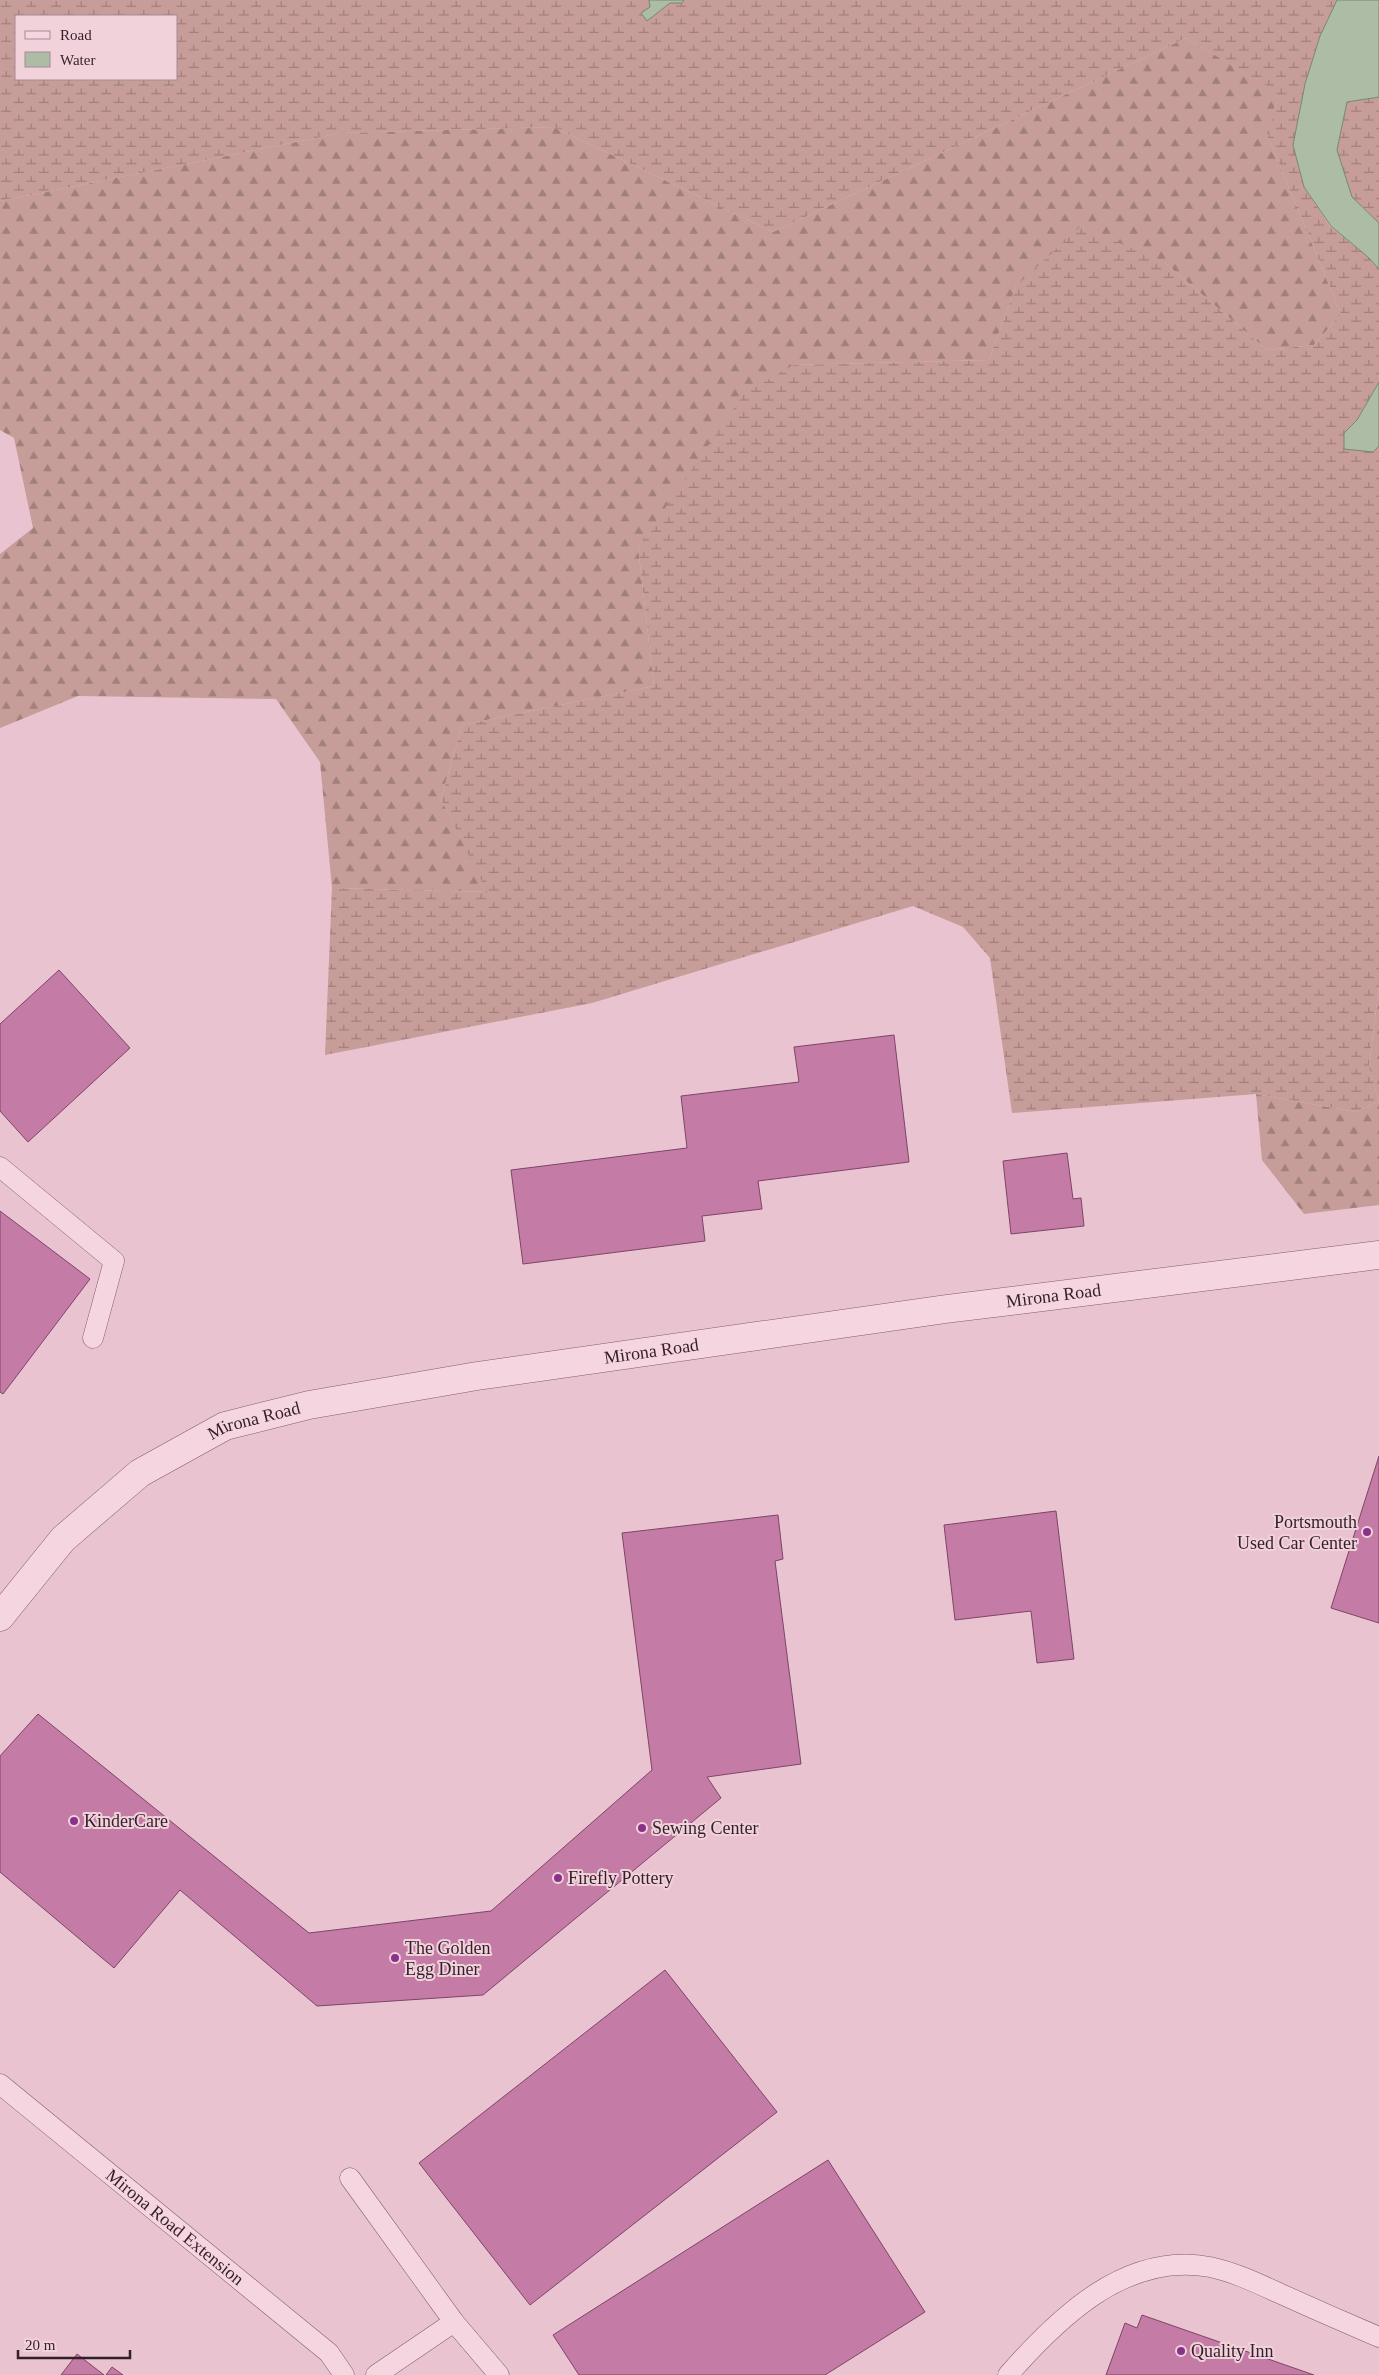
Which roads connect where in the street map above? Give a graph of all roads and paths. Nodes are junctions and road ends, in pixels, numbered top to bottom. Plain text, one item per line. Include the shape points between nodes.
1 (0, 1167) edge
2 (1379, 1255) edge
3 (93, 1338) dead end
4 (0, 1617) edge
5 (0, 2084) edge
6 (350, 2178) dead end
7 (454, 2322) junction
8 (1379, 2337) edge
9 (344, 2375) edge
10 (376, 2375) edge
11 (499, 2375) edge
12 (1008, 2375) edge

1 - 3 lane via 114,1260
2 - 4 street, Mirona Road via 929,1311 477,1376 308,1405 225,1426 140,1474 63,1540
5 - 9 lane, Mirona Road Extension via 329,2353
6 - 7 lane
7 - 10 lane
7 - 11 lane
8 - 12 lane via 1258,2284 1210,2267 1178,2266 1140,2272 1103,2288 1064,2318

